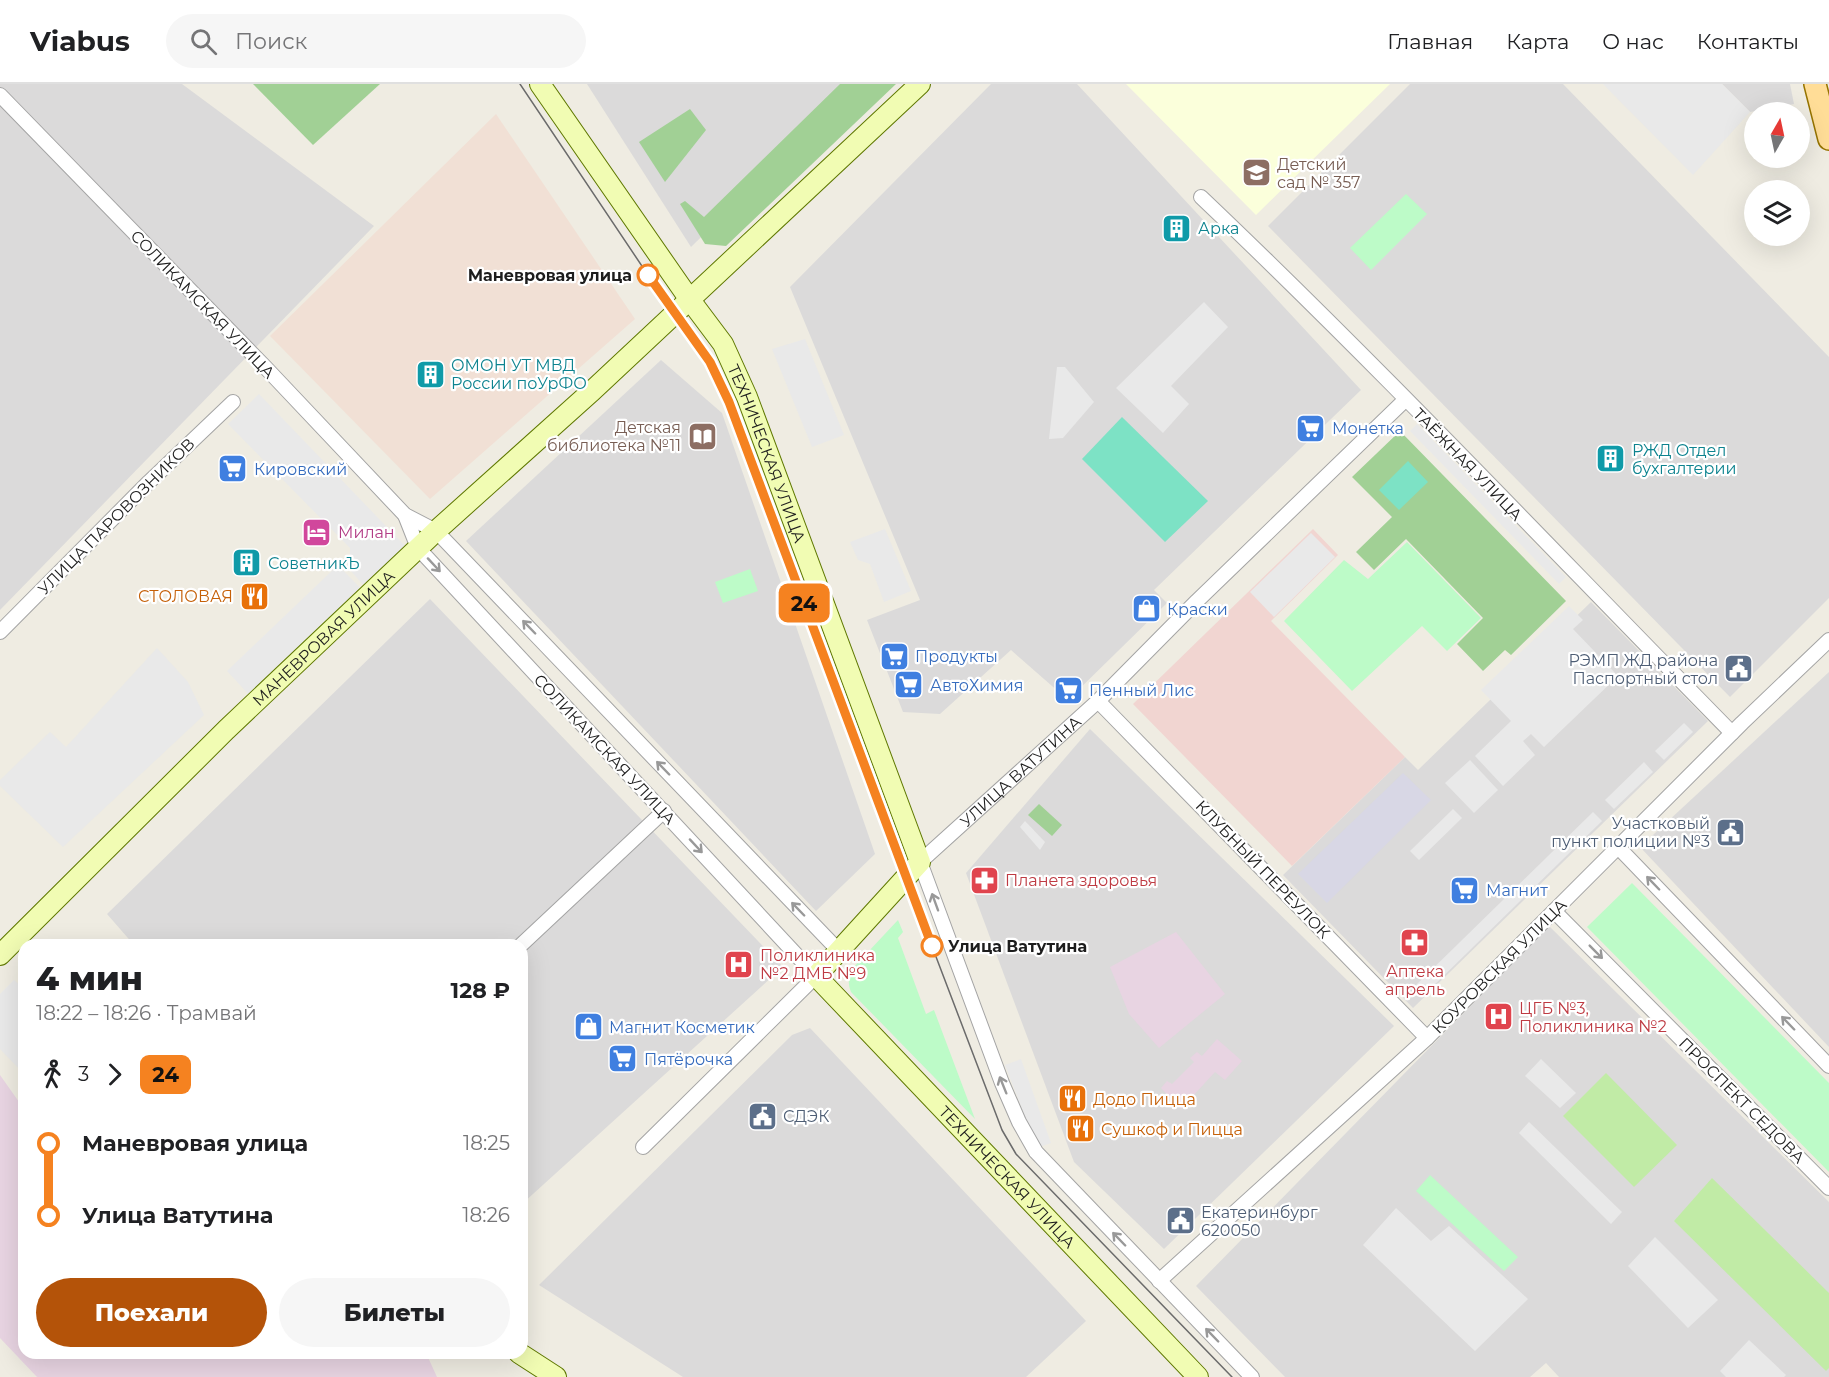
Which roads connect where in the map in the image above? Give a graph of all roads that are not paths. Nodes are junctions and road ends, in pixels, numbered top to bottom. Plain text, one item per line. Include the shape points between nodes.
1 (540, 84) edge
2 (920, 84) edge
3 (1815, 84) edge
4 (0, 95) edge
5 (1829, 139) edge
6 (1201, 197) dead end
7 (690, 300) junction
8 (1406, 400) junction
9 (233, 402) dead end
10 (405, 515) junction
11 (436, 531) junction
12 (418, 548) junction
13 (0, 632) edge
14 (1829, 640) edge
15 (1098, 701) junction
16 (1732, 733) junction
17 (664, 811) junction
18 (1618, 847) junction
19 (920, 862) junction
20 (1554, 911) junction
21 (24, 939) edge
22 (527, 939) edge
23 (839, 951) junction
24 (816, 976) junction
25 (1427, 1038) junction
26 (1829, 1066) edge
27 (643, 1147) dead end
28 (1829, 1188) edge
29 (1159, 1281) junction
30 (528, 1359) edge
31 (556, 1377) edge
32 (1198, 1377) edge
33 (1252, 1377) edge

1 - 7 main road, ТЕХНИЧЕСКАЯ УЛИЦА
2 - 7 main road, МАНЕВРОВАЯ УЛИЦА
3 - 5 main road
4 - 10 street, СОЛИКАМСКАЯ УЛИЦА
6 - 8 street, ТАЁЖНАЯ УЛИЦА
7 - 11 main road, МАНЕВРОВАЯ УЛИЦА
7 - 19 main road, ТЕХНИЧЕСКАЯ УЛИЦА via 723,344 747,397
8 - 15 street, УЛИЦА ВАТУТИНА
8 - 16 street, ТАЁЖНАЯ УЛИЦА
9 - 13 street, УЛИЦА ПАРОВОЗНИКОВ
10 - 11 street, СОЛИКАМСКАЯ УЛИЦА
10 - 12 street, СОЛИКАМСКАЯ УЛИЦА
11 - 12 main road, МАНЕВРОВАЯ УЛИЦА
23 -> 11 street, СОЛИКАМСКАЯ УЛИЦА
12 -> 17 street, СОЛИКАМСКАЯ УЛИЦА
12 - 21 main road, МАНЕВРОВАЯ УЛИЦА via 226,730
14 - 16 street, КОУРОВСКАЯ УЛИЦА
15 - 19 street, УЛИЦА ВАТУТИНА
15 - 25 street, КЛУБНЫЙ ПЕРЕУЛОК
16 - 18 street, КОУРОВСКАЯ УЛИЦА
17 - 22 street
17 -> 24 street, СОЛИКАМСКАЯ УЛИЦА
18 - 20 street, КОУРОВСКАЯ УЛИЦА
26 -> 18 street
19 - 23 main road, УЛИЦА ВАТУТИНА
29 -> 19 street via 1036,1152 1002,1083
20 - 25 street, КОУРОВСКАЯ УЛИЦА
20 -> 28 street, ПРОСПЕКТ СЕДОВА
23 - 24 main road, УЛИЦА ВАТУТИНА
24 - 27 street, УЛИЦА ВАТУТИНА
24 - 32 main road, ТЕХНИЧЕСКАЯ УЛИЦА
25 - 29 street, КОУРОВСКАЯ УЛИЦА
33 -> 29 street
30 - 31 main road

